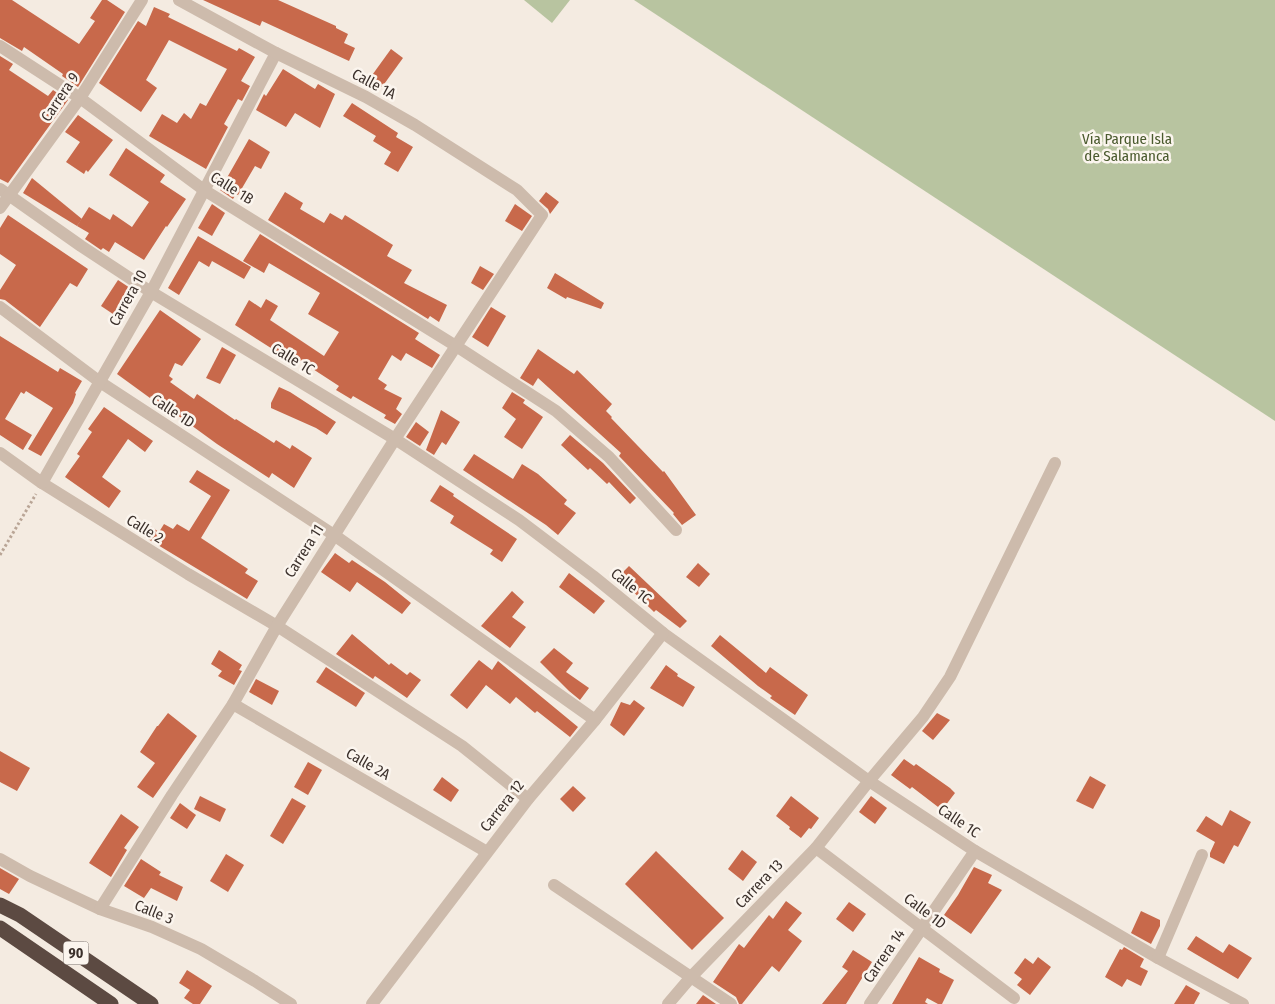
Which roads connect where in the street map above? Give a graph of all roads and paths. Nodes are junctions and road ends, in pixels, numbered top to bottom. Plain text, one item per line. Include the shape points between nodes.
1 (142, 0) edge
2 (179, 0) edge
3 (0, 46) edge
4 (276, 53) junction
5 (80, 98) junction
6 (204, 190) junction
7 (5, 192) edge
8 (0, 208) edge
9 (542, 215) joint
10 (151, 292) junction
11 (0, 307) edge
12 (456, 346) junction
13 (100, 382) junction
14 (395, 439) junction
15 (0, 453) edge
16 (1055, 463) dead end
17 (42, 483) junction
18 (676, 530) dead end
19 (334, 535) junction
20 (0, 555) edge
21 (277, 626) junction
22 (663, 633) junction
23 (233, 704) junction
24 (595, 720) junction
25 (868, 781) junction
26 (528, 799) junction
27 (816, 848) junction
28 (975, 851) junction
29 (487, 852) junction
30 (1202, 855) dead end
31 (0, 859) edge
32 (554, 885) dead end
33 (0, 905) edge
34 (100, 909) junction
35 (0, 928) edge
36 (921, 929) junction
37 (1158, 958) junction
38 (691, 977) junction
39 (1014, 998) dead end
40 (111, 1004) edge
41 (151, 1004) edge
42 (291, 1004) edge
43 (372, 1004) edge
44 (668, 1004) edge
45 (731, 1004) edge
46 (870, 1004) edge
47 (1243, 1004) edge

1 - 5 street, Carrera 9
2 - 4 street, Calle 1A
3 - 5 street, Calle 1B
4 - 6 street, Carrera 10
4 - 9 street, Calle 1A via 415,125 516,190
5 - 6 street, Calle 1B
5 - 7 street, Carrera 9
6 - 10 street, Carrera 10
6 - 12 street, Calle 1B
7 - 8 street, Carrera 9
7 - 10 street, Calle 1C
9 - 12 street, Carrera 11
10 - 13 street, Carrera 10
10 - 14 street, Calle 1C
11 - 13 street, Calle 1D
12 - 14 street, Carrera 11
12 - 18 street, Calle 1B via 556,411 609,457
13 - 17 street, Carrera 10
13 - 19 street, Calle 1D
14 - 19 street, Carrera 11
14 - 22 street, Calle 1C via 519,520
15 - 17 street, Calle 2
16 - 25 street, Carrera 13 via 943,689
17 - 20 path
17 - 21 street, Calle 2
19 - 21 street, Carrera 11
19 - 24 street, Calle 1D
21 - 23 street, Carrera 11
21 - 26 street, Calle 2 via 462,746
22 - 24 street, Carrera 12
22 - 25 street, Calle 1C
23 - 29 street, Calle 2A
23 - 34 street, Carrera 11
24 - 26 street, Carrera 12
25 - 27 street, Carrera 13
25 - 28 street, Calle 1C
26 - 29 street, Carrera 12
27 - 36 street, Calle 1D
27 - 38 street, Carrera 13
28 - 36 street, Carrera 14
28 - 37 street, Calle 1C
29 - 43 street, Carrera 12
30 - 37 street
31 - 34 street, Calle 3
32 - 38 street
33 - 41 highway, 90 via 20,915
34 - 42 street, Calle 3 via 152,927 201,950
35 - 40 highway, 90
36 - 39 street, Calle 1D
36 - 46 street, Carrera 14
37 - 47 street, Calle 1C
38 - 44 street, Carrera 13
38 - 45 street

